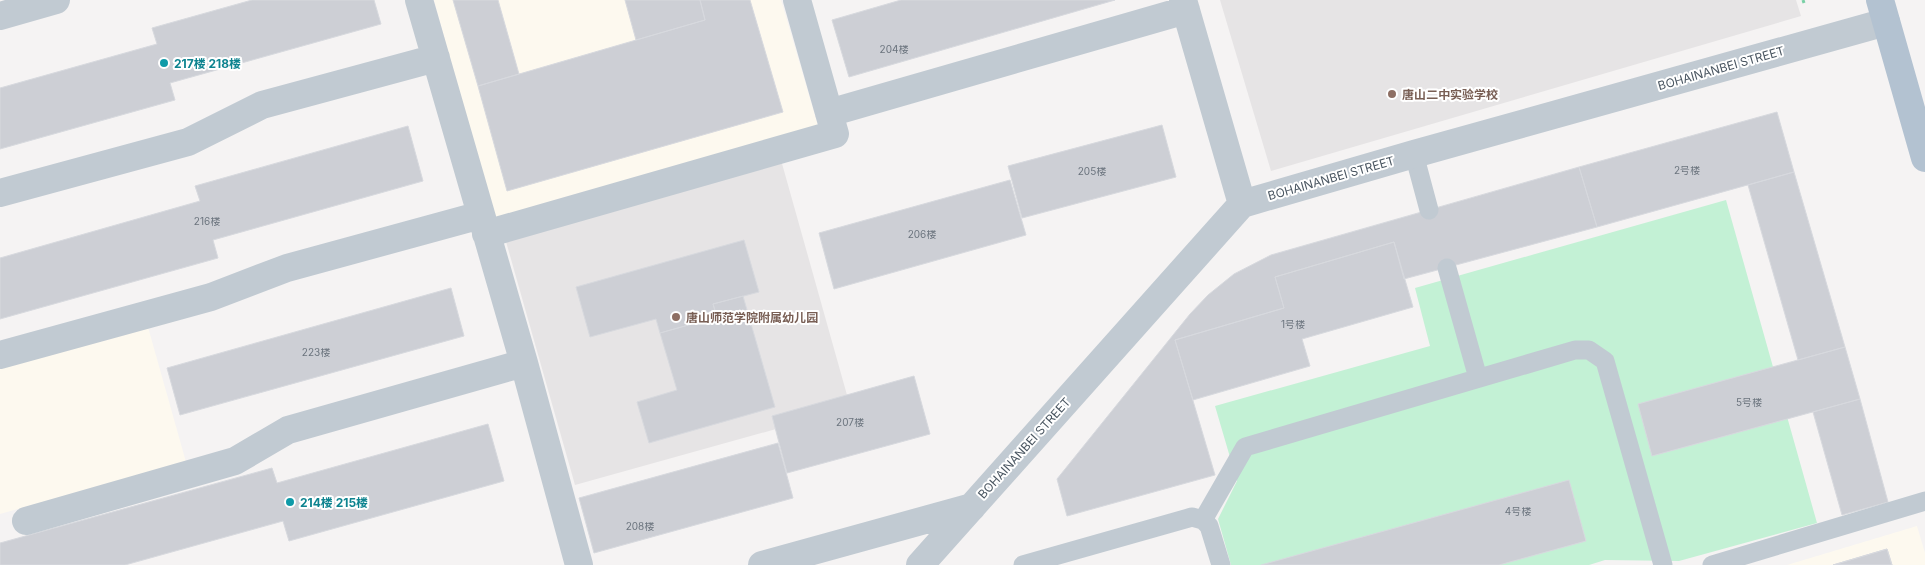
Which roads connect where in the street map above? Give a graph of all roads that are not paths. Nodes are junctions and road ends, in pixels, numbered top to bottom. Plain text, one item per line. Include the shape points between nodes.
1 (56, 0) edge
2 (419, 0) edge
3 (797, 0) edge
4 (1184, 5) edge
5 (1883, 11) edge
6 (0, 16) edge
7 (436, 58) junction
8 (829, 112) junction
9 (1414, 154) junction
10 (1925, 158) edge
11 (0, 192) edge
12 (1242, 204) junction
13 (1430, 210) dead end
14 (484, 224) junction
15 (1446, 268) dead end
16 (0, 355) edge
17 (524, 363) junction
18 (1478, 378) junction
19 (1925, 501) edge
20 (972, 507) junction
21 (1203, 520) junction
22 (26, 521) dead end
23 (579, 565) edge
24 (762, 565) edge
25 (920, 565) edge
26 (1023, 565) edge
27 (1221, 565) edge
28 (1663, 565) edge
29 (1712, 565) edge

1 - 6 street
2 - 7 street
3 - 8 street
4 - 8 street
4 - 12 street
5 - 9 street, BOHAINANBEI STREET
5 - 10 main road
7 - 11 street via 262,105 188,142
7 - 14 street
8 - 14 street via 835,134
9 - 12 street, BOHAINANBEI STREET
9 - 13 lane
12 - 20 street, BOHAINANBEI STREET
14 - 16 street via 286,268 211,297
14 - 17 street
15 - 18 lane
17 - 22 street via 288,430 235,461
17 - 23 street
18 - 21 lane via 1245,447
18 - 28 lane via 1576,350 1589,350 1605,361
19 - 29 lane
20 - 24 street
20 - 25 street, BOHAINANBEI STREET
21 - 26 lane via 1192,517
21 - 27 lane via 1209,526

